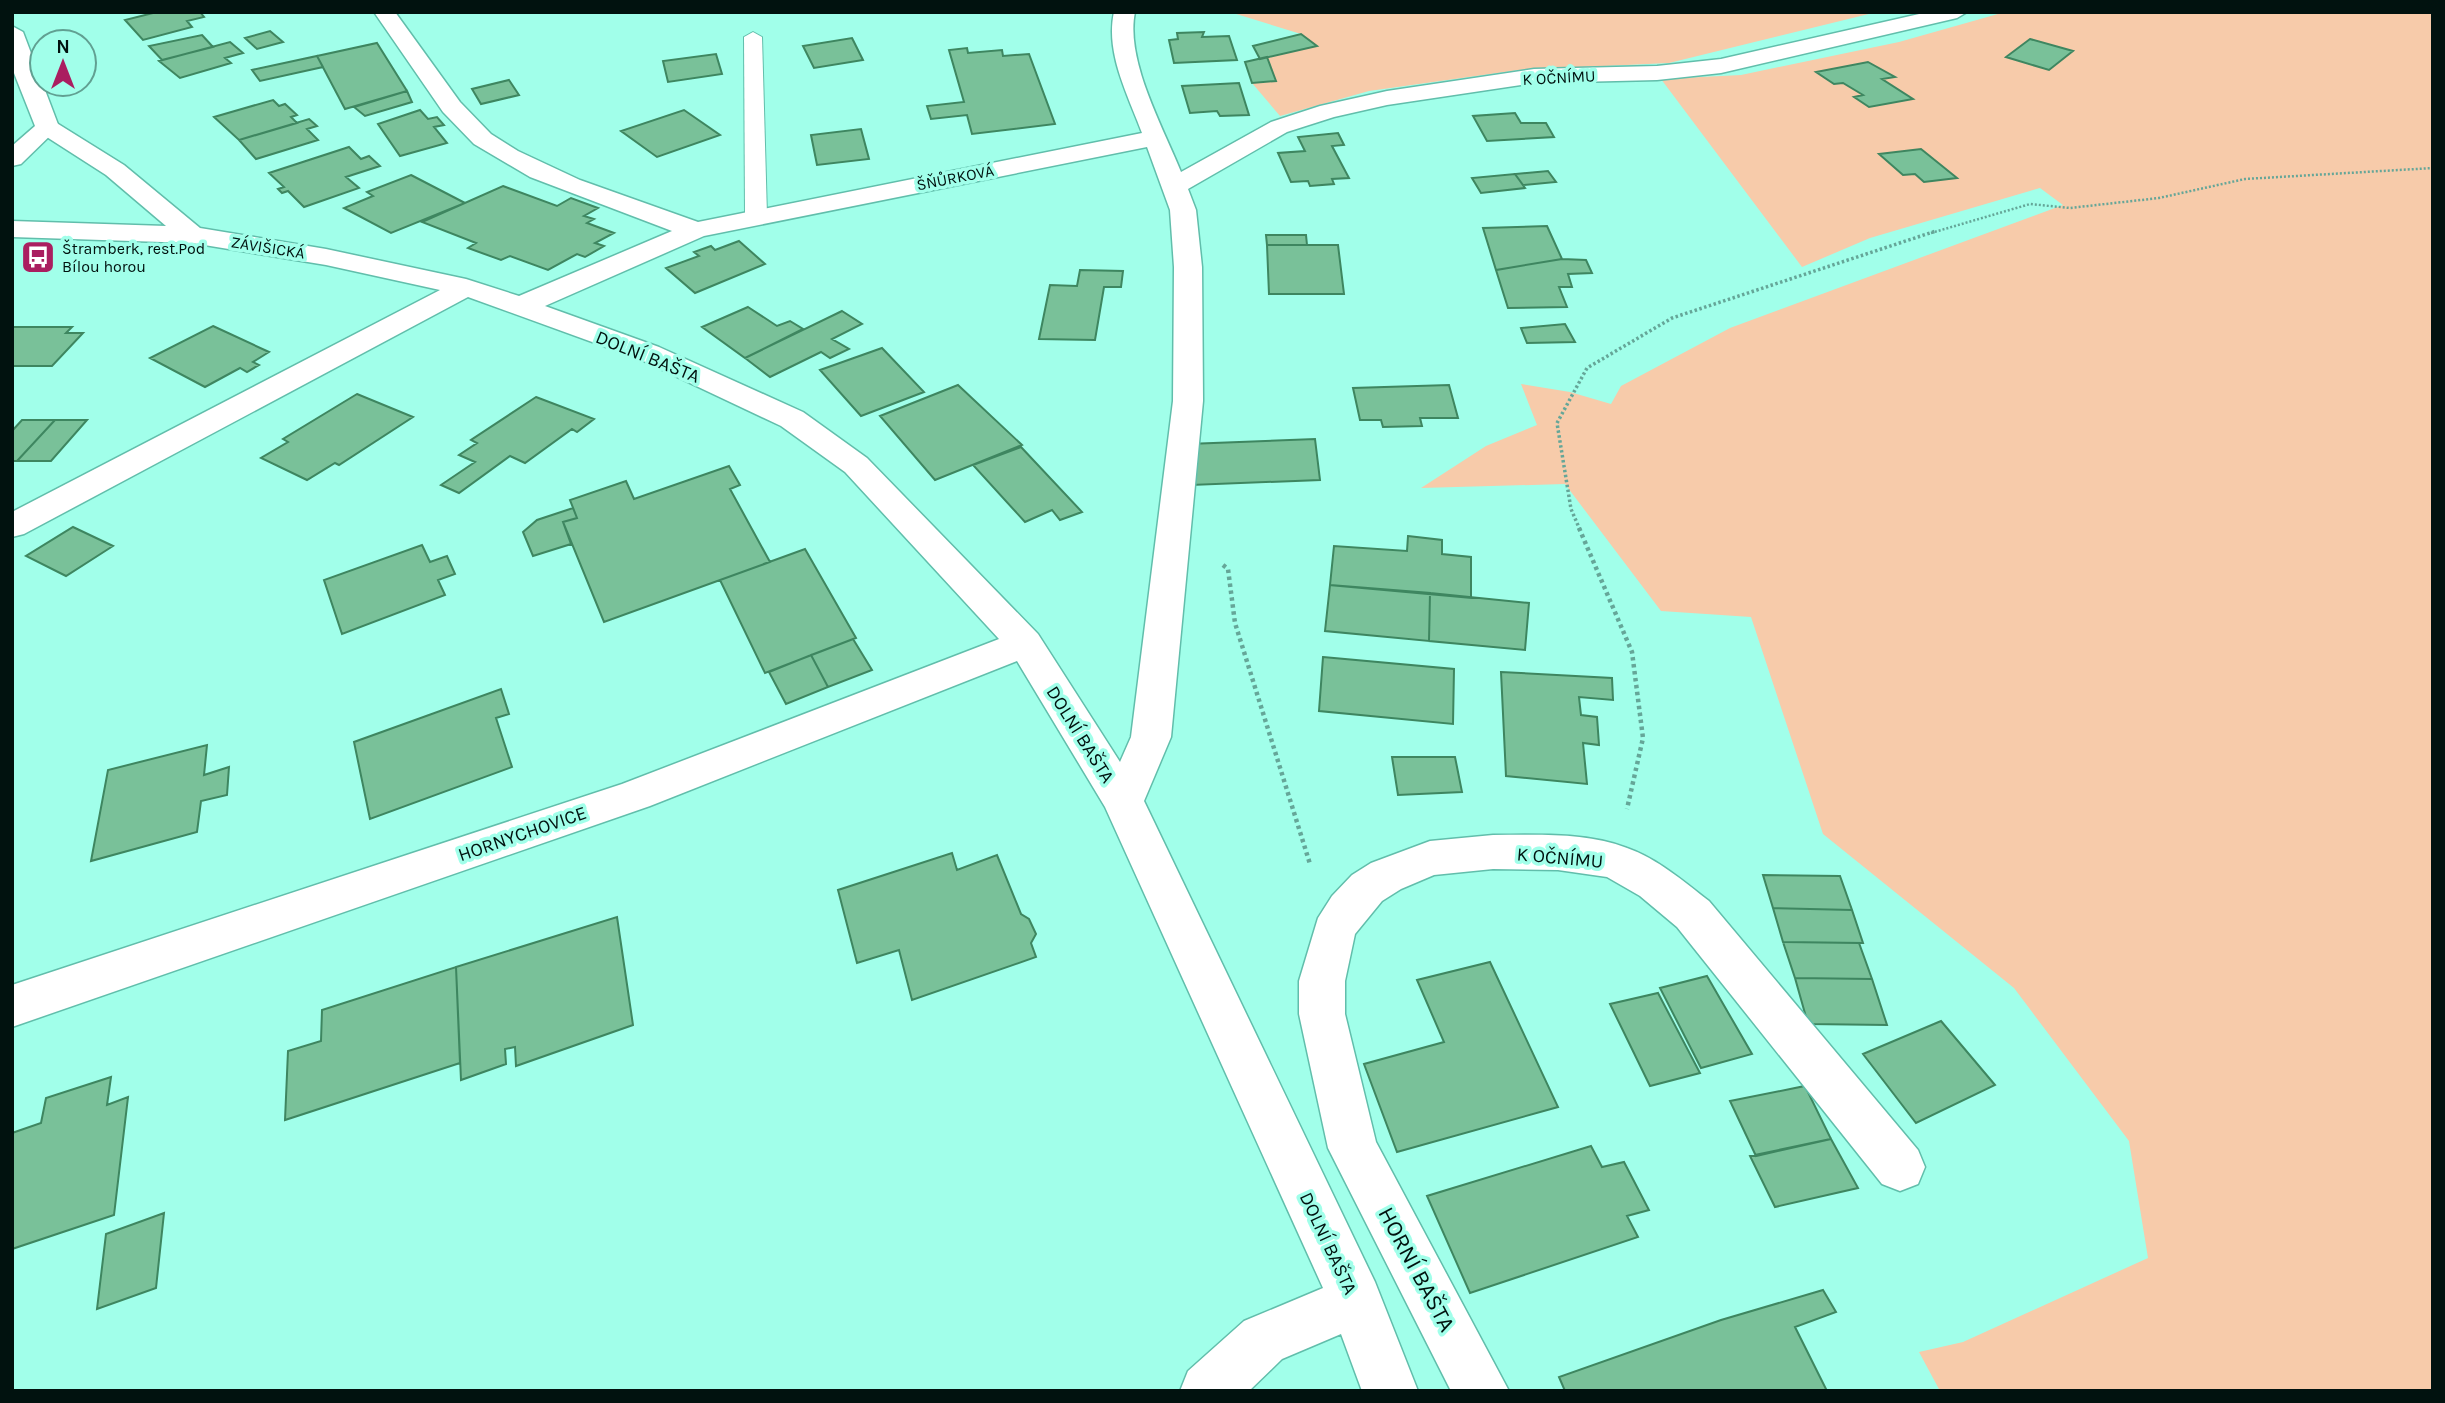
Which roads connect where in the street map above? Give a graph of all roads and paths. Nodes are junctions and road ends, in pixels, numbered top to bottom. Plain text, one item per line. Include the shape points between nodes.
1 (384, 12) edge
2 (1125, 12) edge
3 (1957, 12) edge
4 (12, 32) edge
5 (753, 37) dead end
6 (47, 127) junction
7 (1153, 138) junction
8 (12, 159) edge
9 (2433, 168) edge
10 (1176, 185) junction
11 (756, 216) junction
12 (12, 229) edge
13 (696, 230) junction
14 (192, 235) junction
15 (466, 288) junction
16 (519, 306) junction
17 (12, 526) edge
18 (1235, 623) dead end
19 (1025, 643) junction
20 (1123, 801) junction
21 (1615, 862) junction
22 (1326, 955) junction
23 (12, 1006) edge
24 (1353, 1148) junction
25 (1900, 1167) dead end
26 (1296, 1171) junction
27 (1356, 1301) junction
28 (1208, 1391) edge
29 (1390, 1391) edge
30 (1481, 1391) edge

1 - 13 street via 404,33 463,121 518,164
2 - 7 street via 1121,30 1127,64
3 - 10 street, K OČNÍMU via 1721,66 1657,74 1534,76 1387,97 1279,127
4 - 6 street
5 - 11 lane
6 - 8 street
6 - 14 street via 115,170
7 - 10 street
7 - 11 street, ŠŇŮRKOVÁ
9 - 21 path via 2245,179 2159,198 2070,208 2030,204 1672,318 1587,368 1557,423 1572,509 1632,652 1643,738
10 - 20 street via 1188,267 1188,401 1151,737
11 - 13 street, ŠŇŮRKOVÁ
12 - 14 street, ZÁVIŠICKÁ
13 - 16 street, ŠŇŮRKOVÁ
14 - 15 street, ZÁVIŠICKÁ via 326,257
15 - 16 street, ZÁVIŠICKÁ
15 - 17 street
16 - 19 street, DOLNÍ BAŠTA via 649,353 792,419 856,465
18 - 22 path via 1309,860
19 - 20 street, DOLNÍ BAŠTA
19 - 23 street, HORNYCHOVICE via 636,795
20 - 26 street, DOLNÍ BAŠTA
21 - 22 street, K OČNÍMU via 1530,852 1430,858 1367,888 1347,909
21 - 25 street, K OČNÍMU via 1655,883 1693,914
22 - 24 street, K OČNÍMU via 1322,1014
24 - 26 street
24 - 30 street, HORNÍ BAŠTA
26 - 27 street, DOLNÍ BAŠTA
27 - 28 street via 1263,1340
27 - 29 street, DOLNÍ BAŠTA

